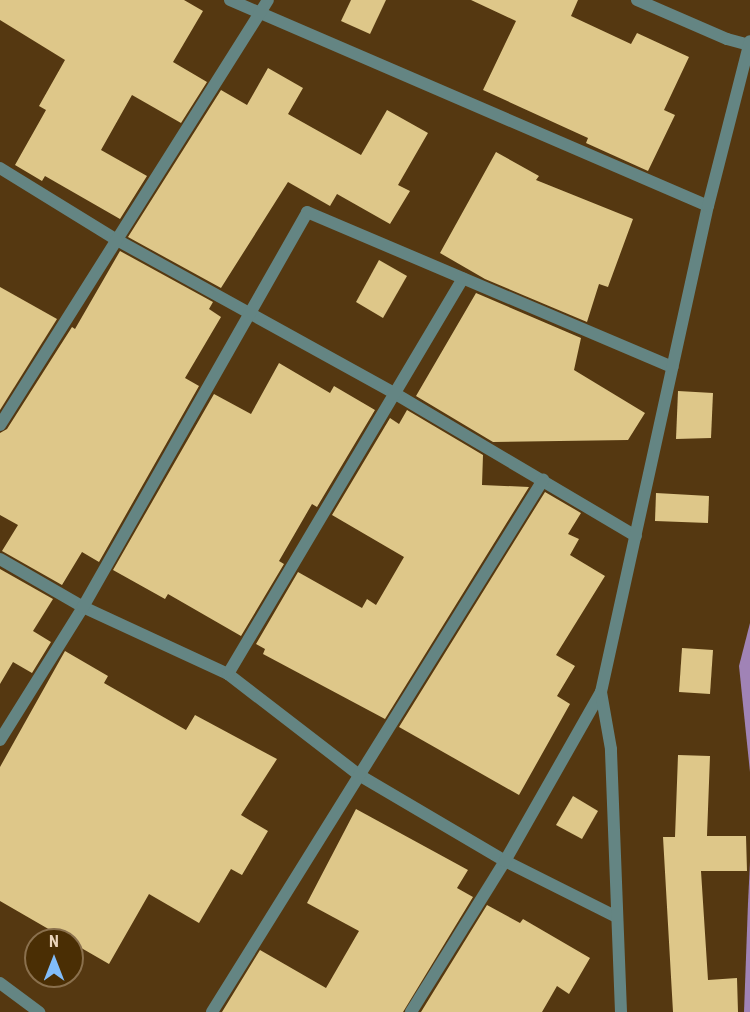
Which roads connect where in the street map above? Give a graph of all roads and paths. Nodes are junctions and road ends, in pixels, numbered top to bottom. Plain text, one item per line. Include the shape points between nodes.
1 (230, 0) edge
2 (268, 0) edge
3 (638, 0) edge
4 (258, 14) junction
5 (750, 43) edge
6 (0, 168) edge
7 (708, 206) junction
8 (117, 240) junction
9 (463, 278) junction
10 (249, 313) junction
11 (672, 367) junction
12 (394, 393) junction
13 (0, 425) edge
14 (543, 480) junction
15 (636, 536) junction
16 (0, 559) edge
17 (83, 607) junction
18 (228, 674) junction
19 (601, 692) junction
20 (0, 740) edge
21 (359, 775) junction
22 (505, 861) junction
23 (615, 916) junction
24 (0, 983) edge
25 (39, 1012) edge
26 (212, 1012) edge
27 (411, 1012) edge
28 (621, 1012) edge

1 - 4 street
2 - 4 street
3 - 5 street via 727,39
4 - 7 street
4 - 8 street
5 - 7 street
6 - 8 street
7 - 11 street
8 - 10 street
8 - 13 street
9 - 10 street via 307,212
9 - 11 street
9 - 12 street
10 - 12 street
10 - 17 street
11 - 15 street
12 - 14 street
12 - 18 street
14 - 15 street
14 - 21 street
15 - 19 street
16 - 17 street
17 - 18 street
17 - 20 street
18 - 21 street
19 - 22 street
19 - 23 street via 611,749
21 - 22 street
21 - 26 street
22 - 23 street
22 - 27 street
23 - 28 street
24 - 25 street

